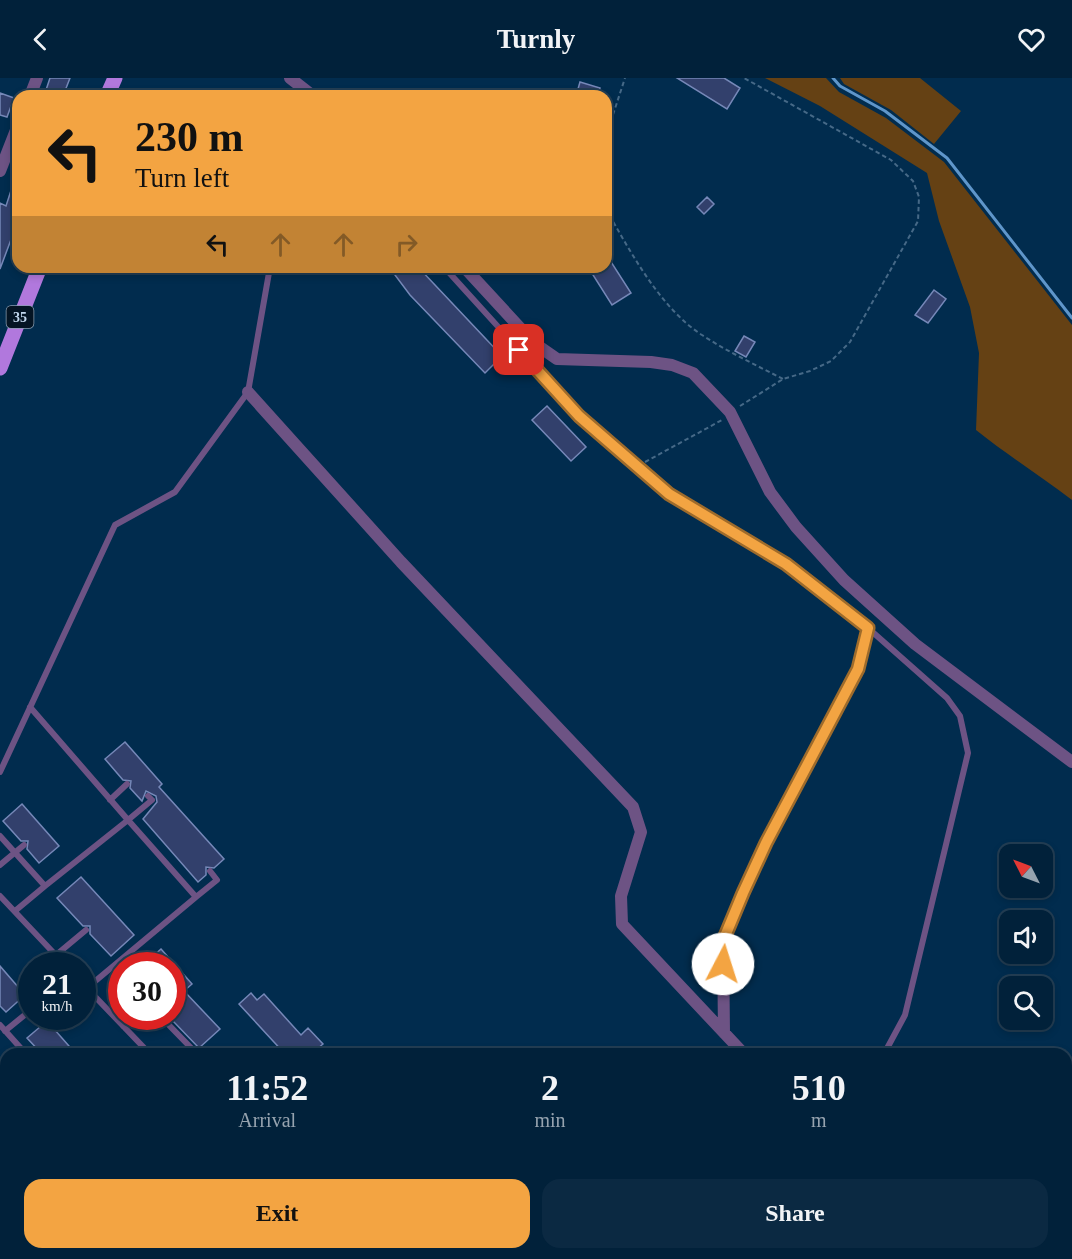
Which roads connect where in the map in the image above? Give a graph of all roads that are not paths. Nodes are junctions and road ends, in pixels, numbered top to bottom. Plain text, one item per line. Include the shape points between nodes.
1 (290, 78) edge
2 (305, 90) edge
3 (12, 145) edge
4 (0, 171) edge
5 (38, 273) edge
6 (269, 273) edge
7 (449, 273) edge
8 (470, 273) edge
9 (0, 368) edge
10 (248, 392) junction
11 (868, 628) junction
12 (30, 707) junction
13 (1072, 762) edge
14 (0, 772) edge
15 (127, 784) dead end
16 (148, 796) dead end
17 (110, 800) junction
18 (128, 820) junction
19 (0, 836) edge
20 (24, 845) dead end
21 (15, 853) junction
22 (0, 865) edge
23 (210, 871) dead end
24 (45, 886) junction
25 (0, 896) edge
26 (196, 897) junction
27 (15, 911) junction
28 (86, 930) dead end
29 (53, 952) edge
30 (60, 952) edge
31 (96, 976) edge
32 (96, 997) edge
33 (108, 1010) edge
34 (18, 1020) edge
35 (0, 1025) edge
36 (127, 1030) edge
37 (174, 1030) edge
38 (5, 1031) junction
39 (724, 1033) junction
40 (21, 1048) edge
41 (144, 1048) edge
42 (191, 1048) edge
43 (738, 1048) edge
44 (887, 1048) edge

1 - 2 street
3 - 4 street
5 - 9 main road, 35
6 - 10 lane
7 - 11 lane via 579,416 669,494 786,564
8 - 13 street via 534,343 557,359 672,365 693,374 730,412 770,492 844,580 915,645
10 - 12 lane via 175,492 115,525
10 - 39 street via 401,562 633,807 641,832 621,896 622,924
11 - 39 street via 858,669 766,843 723,941
11 - 44 lane via 947,698 960,716 968,753 905,1015
12 - 14 lane
12 - 17 lane
15 - 17 lane
16 - 18 lane via 152,800
17 - 18 lane
18 - 24 lane
18 - 26 lane
19 - 21 lane
20 - 21 lane
21 - 22 lane
21 - 24 lane
23 - 26 lane via 217,880
24 - 27 lane
25 - 27 lane
26 - 31 lane
27 - 29 lane
28 - 30 lane
32 - 33 lane
34 - 38 lane
35 - 38 lane
36 - 41 lane
37 - 42 lane
38 - 40 lane
39 - 43 street

